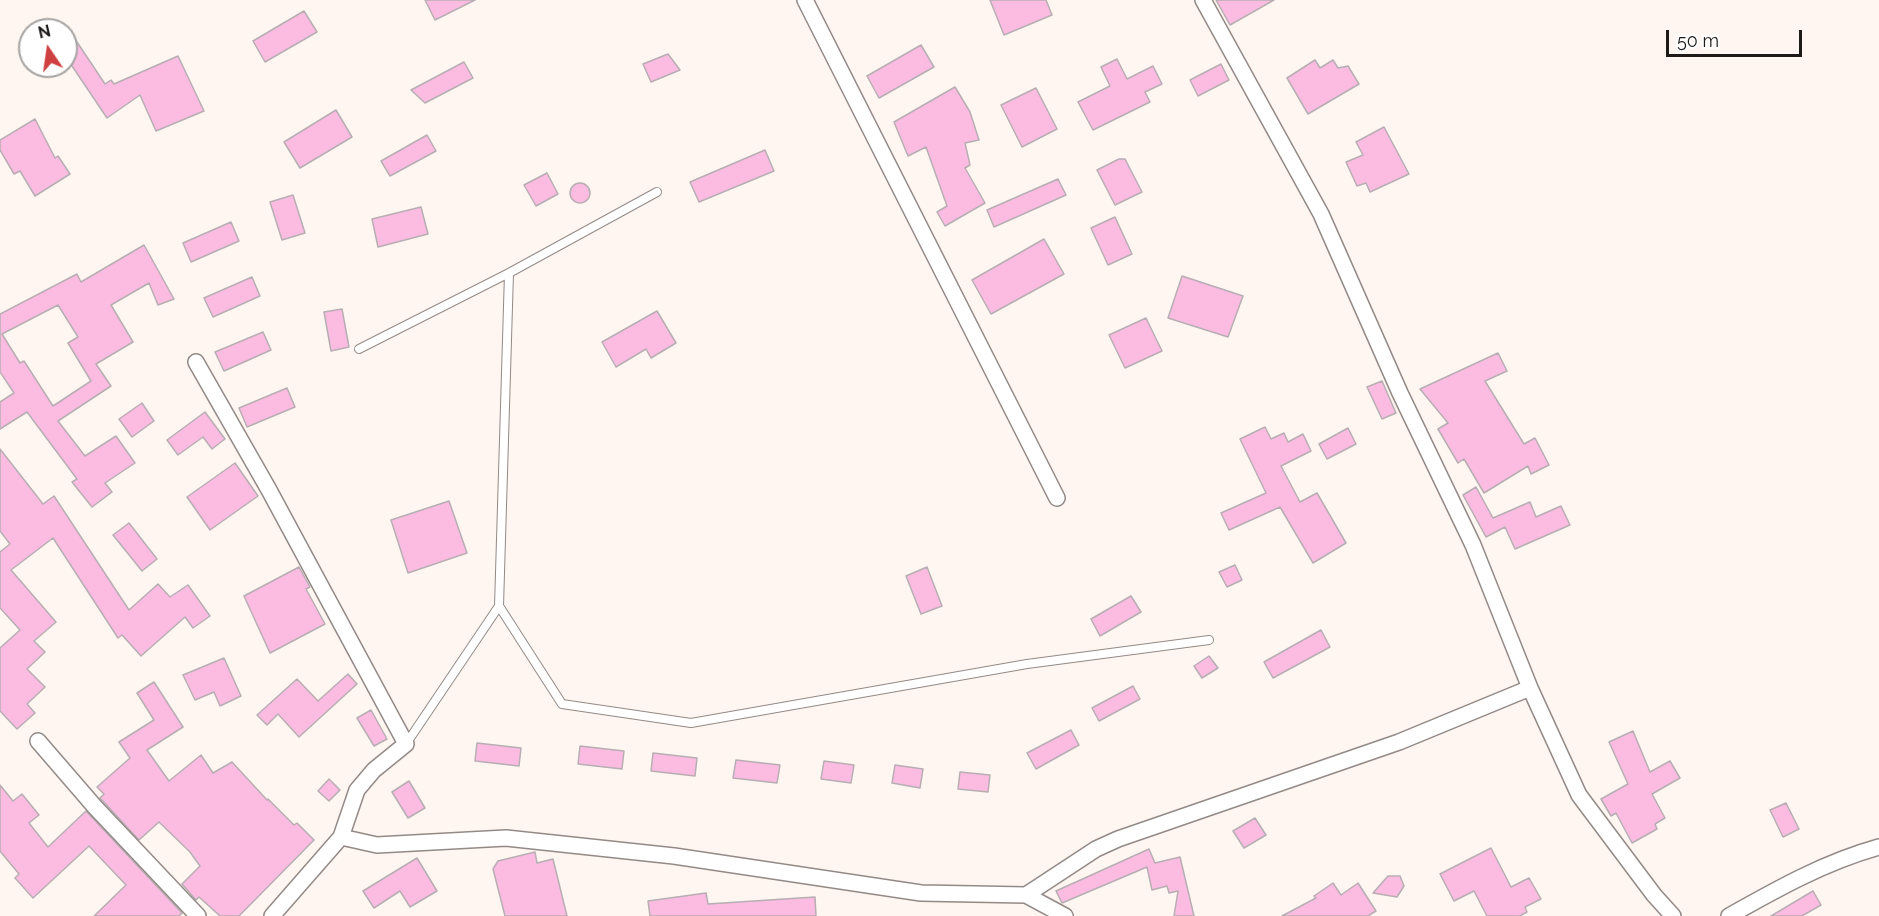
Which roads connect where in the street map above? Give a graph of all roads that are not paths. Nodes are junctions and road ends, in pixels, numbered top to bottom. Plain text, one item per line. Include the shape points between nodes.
1 (805, 0) edge
2 (1203, 0) edge
3 (657, 192) dead end
4 (509, 273) junction
5 (359, 349) dead end
6 (196, 362) dead end
7 (1057, 498) dead end
8 (499, 606) junction
9 (1209, 640) dead end
10 (1530, 688) junction
11 (38, 741) dead end
12 (406, 744) junction
13 (341, 837) junction
14 (1879, 847) edge
15 (1026, 895) junction
16 (198, 916) edge
17 (272, 916) edge
18 (1065, 916) edge
19 (1673, 916) edge
20 (1729, 916) edge

1 - 7 street
2 - 10 street via 1322,214 1404,403 1473,544
3 - 4 lane
4 - 5 lane
4 - 8 lane
6 - 12 street
8 - 9 lane via 561,704 691,723 1027,664
8 - 12 lane
10 - 15 street via 1399,742 1118,839
10 - 19 street via 1580,795
11 - 16 street
12 - 13 street via 357,790
13 - 15 street via 377,845 506,838 674,856 921,893
13 - 17 street
14 - 20 street via 1783,884
15 - 18 street

